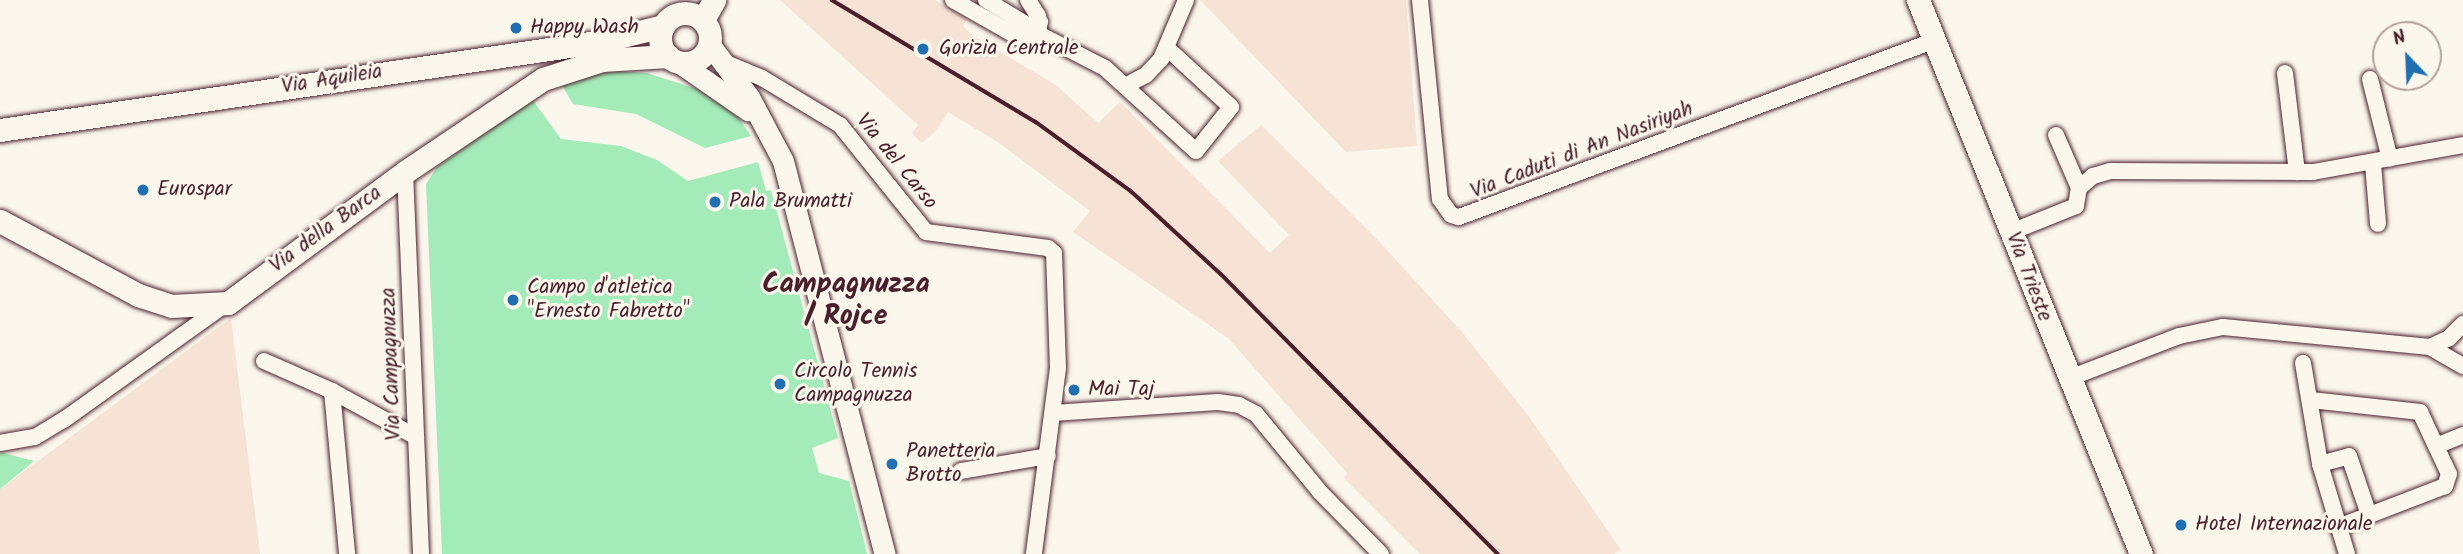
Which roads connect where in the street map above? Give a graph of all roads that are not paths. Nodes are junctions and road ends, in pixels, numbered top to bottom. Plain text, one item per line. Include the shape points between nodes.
1 (953, 0) edge
2 (986, 0) edge
3 (1028, 0) edge
4 (1186, 0) edge
5 (1420, 0) edge
6 (1917, 0) edge
7 (709, 10) edge
8 (677, 13) edge
9 (1039, 28) junction
10 (1933, 41) junction
11 (1166, 47) junction
12 (717, 54) junction
13 (674, 60) junction
14 (2285, 74) dead end
15 (2370, 79) dead end
16 (1127, 85) junction
17 (761, 120) junction
18 (0, 130) edge
19 (2056, 135) dead end
20 (2463, 145) edge
21 (2389, 159) junction
22 (2373, 164) junction
23 (405, 172) junction
24 (2297, 172) junction
25 (2079, 188) junction
26 (0, 221) edge
27 (2378, 224) dead end
28 (2011, 232) junction
29 (228, 303) junction
30 (2463, 324) edge
31 (2430, 347) junction
32 (264, 361) dead end
33 (2303, 363) dead end
34 (2463, 366) edge
35 (2067, 379) junction
36 (332, 391) junction
37 (2311, 400) junction
38 (1053, 413) junction
39 (2463, 435) edge
40 (416, 437) junction
41 (2436, 446) junction
42 (2, 447) edge
43 (1048, 459) junction
44 (2320, 464) junction
45 (961, 471) dead end
46 (2369, 515) junction
47 (2338, 527) junction
48 (347, 554) edge
49 (421, 554) edge
50 (886, 554) edge
51 (1034, 554) edge
52 (1381, 554) edge
53 (2141, 554) edge
54 (2347, 554) edge

1 - 9 street via 1020,38
2 - 9 street
3 - 9 street
4 - 11 street
5 - 10 street, Via Caduti di An Nasiriyah via 1440,199 1451,215 1459,217
6 - 10 main road, Via Trieste
7 - 8 main road
7 - 12 main road
8 - 13 main road via 660,43
8 - 18 main road, Via Aquileia via 597,42
9 - 16 street
10 - 28 main road, Via Trieste
11 - 16 street via 1146,75
11 - 16 street via 1231,107 1196,151
12 - 13 main road
12 - 17 main road
12 - 38 street, Via del Carso via 840,125 926,232 1048,248 1054,253 1058,368
13 - 17 main road
13 - 23 main road, Via della Barca via 602,60 543,79
14 - 24 street
15 - 21 street
17 - 50 main road via 783,161
19 - 25 street
20 - 21 street
21 - 22 street
22 - 24 street
22 - 27 street
23 - 29 main road, Via della Barca
23 - 40 street, Via Campagnuzza
24 - 25 street via 2110,171 2093,176
25 - 28 street via 2076,206
26 - 29 main road via 138,295 171,306
28 - 35 main road, Via Trieste
29 - 42 street, Via della Barca via 65,419 35,437
30 - 31 street
31 - 34 street
31 - 35 street via 2223,327 2179,336
32 - 36 street
33 - 37 street
35 - 53 main road, Via Trieste
36 - 40 street
36 - 48 street
37 - 41 street via 2420,412
37 - 44 street
38 - 43 street, Via del Carso
38 - 52 street via 1218,402 1240,405 1256,414
39 - 41 street
40 - 49 street, Via Campagnuzza
41 - 46 street via 2449,474 2445,486
43 - 45 street
43 - 51 street, Via del Carso
44 - 46 street via 2349,457
44 - 47 street
46 - 47 street
47 - 54 street

